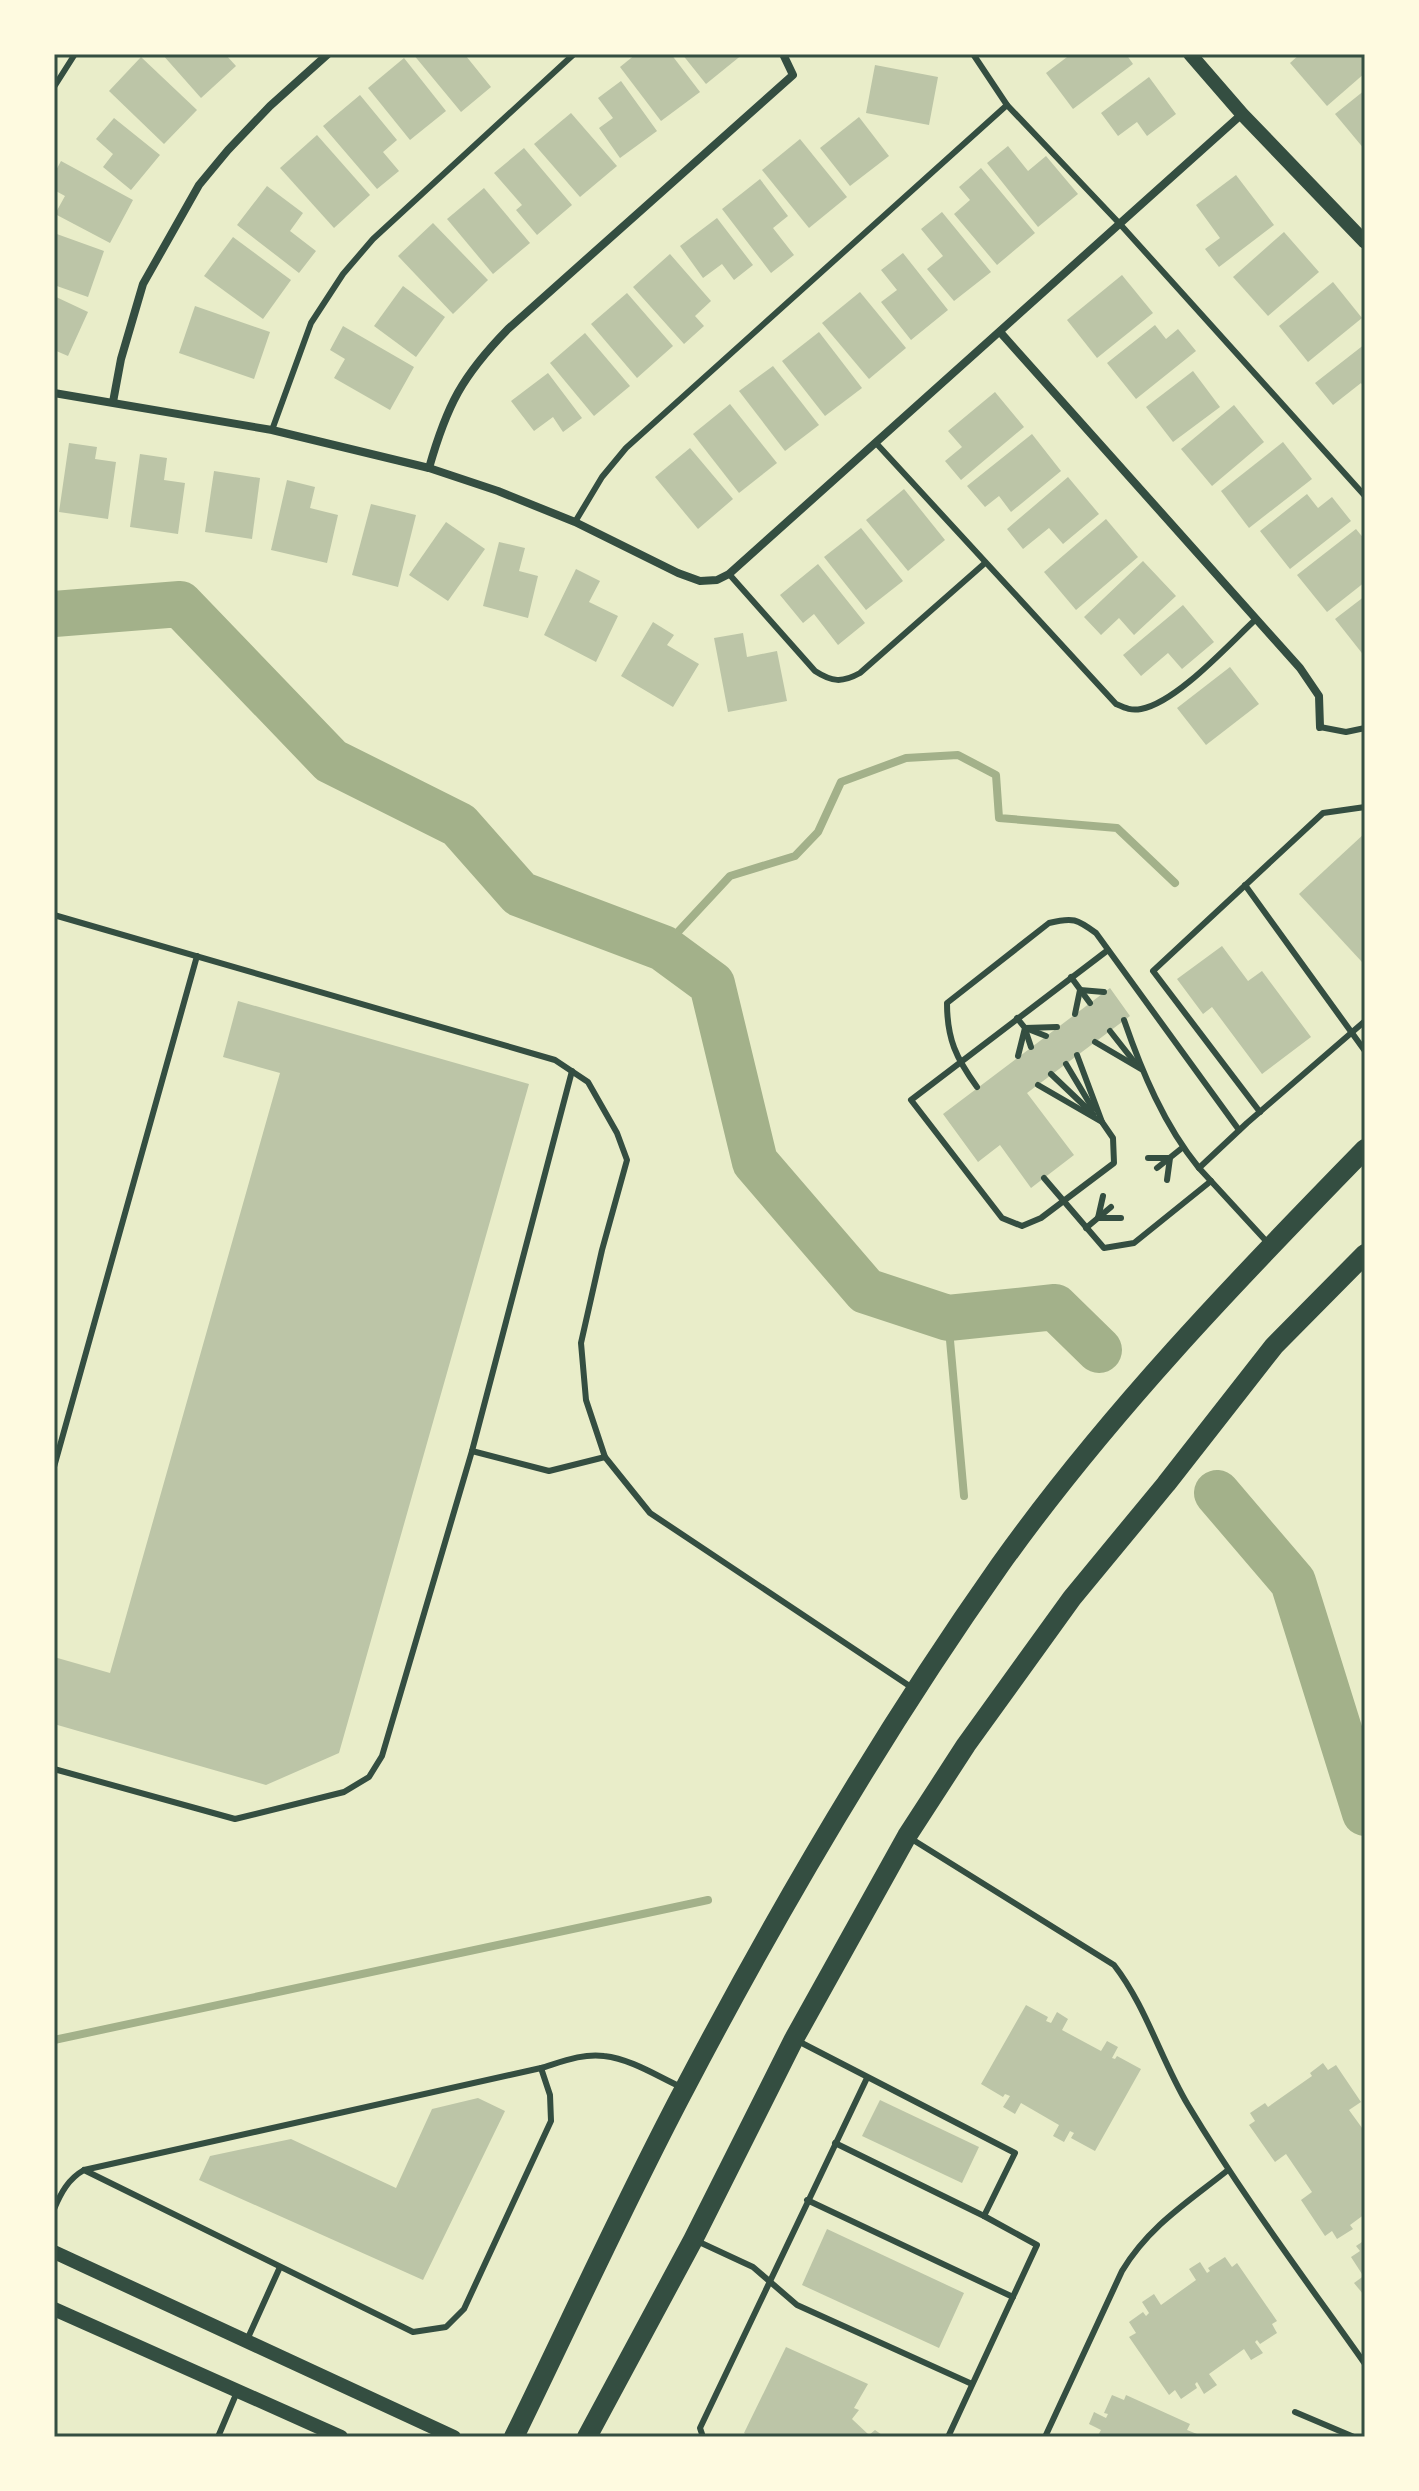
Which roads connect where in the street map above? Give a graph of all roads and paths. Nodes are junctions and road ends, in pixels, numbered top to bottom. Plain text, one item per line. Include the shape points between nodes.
1 (75, 54) edge
2 (328, 54) edge
3 (574, 54) edge
4 (783, 54) edge
5 (973, 54) edge
6 (1190, 54) edge
7 (54, 87) edge
8 (1007, 105) junction
9 (1242, 114) junction
10 (1119, 223) junction
11 (1365, 242) edge
12 (1000, 332) junction
13 (54, 393) edge
14 (113, 402) junction
15 (272, 430) junction
16 (876, 443) junction
17 (429, 468) junction
18 (1365, 496) edge
19 (575, 522) junction
20 (985, 563) junction
21 (729, 574) junction
22 (1256, 619) junction
23 (1320, 727) joint
24 (1365, 728) edge
25 (1365, 807) edge
26 (1245, 885) junction
27 (54, 915) edge
28 (1108, 950) junction
29 (197, 956) junction
30 (1071, 977) junction
31 (1080, 990) junction
32 (1104, 992) dead end
33 (1090, 1003) dead end
34 (1075, 1014) dead end
35 (1017, 1018) junction
36 (1124, 1020) dead end
37 (1365, 1021) edge
38 (1057, 1027) dead end
39 (1025, 1028) junction
40 (1110, 1031) dead end
41 (1352, 1034) junction
42 (1046, 1036) dead end
43 (1095, 1042) dead end
44 (1031, 1047) dead end
45 (1365, 1051) edge
46 (1077, 1055) dead end
47 (1018, 1056) dead end
48 (959, 1062) junction
49 (1066, 1064) dead end
50 (1141, 1069) junction
51 (572, 1071) junction
52 (1051, 1074) dead end
53 (1038, 1085) dead end
54 (977, 1087) dead end
55 (1260, 1112) junction
56 (1102, 1122) junction
57 (1239, 1130) junction
58 (1182, 1148) junction
59 (1365, 1149) edge
60 (1148, 1158) dead end
61 (1170, 1158) junction
62 (1157, 1168) dead end
63 (1199, 1168) junction
64 (1044, 1178) dead end
65 (1167, 1180) dead end
66 (1211, 1181) junction
67 (1103, 1196) dead end
68 (1064, 1201) junction
69 (1111, 1207) dead end
70 (1098, 1218) junction
71 (1121, 1218) dead end
72 (1086, 1228) junction
73 (1270, 1245) junction
74 (1365, 1254) edge
75 (472, 1451) junction
76 (605, 1457) junction
77 (54, 1467) edge
78 (916, 1691) junction
79 (54, 1769) edge
80 (907, 1836) junction
81 (794, 2039) junction
82 (541, 2068) junction
83 (867, 2078) junction
84 (684, 2088) junction
85 (835, 2143) junction
86 (84, 2170) junction
87 (1228, 2170) junction
88 (807, 2200) junction
89 (54, 2209) edge
90 (984, 2216) junction
91 (693, 2240) junction
92 (54, 2252) edge
93 (280, 2267) junction
94 (769, 2281) junction
95 (1013, 2297) junction
96 (54, 2309) edge
97 (246, 2341) junction
98 (1365, 2364) edge
99 (972, 2384) junction
100 (237, 2392) junction
101 (1295, 2412) dead end
102 (218, 2437) edge
103 (341, 2437) edge
104 (454, 2437) edge
105 (514, 2437) edge
106 (587, 2437) edge
107 (703, 2437) edge
108 (948, 2437) edge
109 (1045, 2437) edge
110 (1354, 2437) edge

1 - 7 lane
2 - 14 street via 270,106 199,185 143,284
3 - 15 lane via 373,239 343,274 311,323
4 - 17 street via 793,75 479,358 440,427
5 - 8 lane
6 - 9 street
8 - 10 lane
8 - 19 lane via 626,448
9 - 10 street
9 - 11 street
10 - 12 street
10 - 18 lane
12 - 16 street
12 - 22 street
13 - 14 street
14 - 15 street
15 - 17 street
16 - 20 lane
16 - 21 street
17 - 19 street
19 - 21 street via 700,581
20 - 21 lane via 860,673 839,682 815,671
20 - 22 lane via 1116,704 1128,710 1157,705
22 - 23 street via 1319,696
23 - 24 lane via 1346,732
25 - 26 lane via 1323,813
26 - 41 lane
26 - 55 lane via 1153,971
27 - 29 lane
28 - 30 lane
28 - 48 lane via 1080,922 1069,918 1049,923 947,1003 947,1025
28 - 57 lane
29 - 51 lane via 555,1060
29 - 77 lane
30 - 31 lane
30 - 35 lane
31 - 32 lane
31 - 33 lane
31 - 34 lane
35 - 39 lane
35 - 48 lane
36 - 50 lane
37 - 41 lane
38 - 39 lane
39 - 42 lane
39 - 44 lane
39 - 47 lane
40 - 50 lane
41 - 45 lane
41 - 55 lane
43 - 50 lane
46 - 56 lane
48 - 54 lane
48 - 68 lane via 911,1100 1002,1218 1022,1226
49 - 56 lane
50 - 58 lane
51 - 75 lane
51 - 76 lane via 588,1082 627,1160 581,1343 586,1400
52 - 56 lane
53 - 56 lane
55 - 57 lane
56 - 68 lane via 1113,1138 1114,1163
57 - 63 lane
58 - 61 lane
58 - 63 lane
59 - 73 main road
60 - 61 lane
61 - 62 lane
61 - 65 lane
63 - 66 lane
64 - 68 lane
66 - 72 lane via 1134,1243 1104,1248
66 - 73 lane
67 - 70 lane
68 - 72 lane
69 - 70 lane
70 - 71 lane
70 - 72 lane
73 - 78 main road via 1104,1431 1001,1564
74 - 80 main road via 1274,1346 1072,1598
75 - 76 lane via 549,1471
75 - 79 lane via 382,1756 369,1777 344,1792 235,1819
76 - 78 lane via 650,1513
78 - 84 main road via 865,1767
80 - 81 main road
80 - 87 lane via 1114,1965 1128,1983 1186,2103
81 - 83 lane
81 - 91 main road
82 - 84 lane via 601,2055
82 - 86 lane
82 - 93 lane via 551,2121 464,2309 446,2327 413,2332
83 - 85 lane
83 - 90 lane via 1015,2153
84 - 105 main road
85 - 88 lane
85 - 90 lane
86 - 89 lane via 63,2189
86 - 93 lane
87 - 98 lane
87 - 109 lane via 1136,2248
88 - 94 lane
88 - 95 lane
90 - 95 lane via 1037,2245
91 - 94 lane via 753,2267
91 - 106 main road
92 - 97 street
93 - 97 lane
94 - 99 lane via 797,2305
94 - 107 lane via 700,2428
95 - 99 lane
96 - 100 street
97 - 104 street
99 - 108 lane
100 - 102 lane
100 - 103 street
101 - 110 lane

